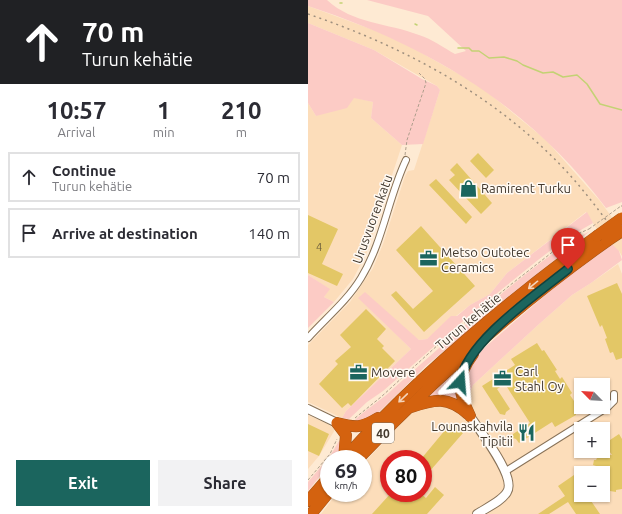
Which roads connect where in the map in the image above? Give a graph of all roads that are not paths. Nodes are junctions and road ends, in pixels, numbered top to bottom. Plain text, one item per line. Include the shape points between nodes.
1 (406, 160) road end
2 (622, 218) edge
3 (622, 231) edge
4 (598, 235) junction
5 (486, 337) junction
6 (308, 338) edge
7 (614, 394) dead end
8 (407, 408) junction
9 (308, 409) edge
10 (391, 410) junction
11 (470, 416) junction
12 (337, 423) junction
13 (345, 450) edge
14 (353, 450) edge
15 (367, 450) edge
16 (506, 471) junction
17 (320, 487) edge
18 (308, 501) edge
19 (321, 502) edge
20 (311, 514) edge
21 (477, 514) edge

1 - 6 street, Urusvuorenkatu via 375,249 362,277 347,298
2 - 4 highway, Turun kehätie / 40, bridge
3 - 4 highway, Turun kehätie / 40, bridge
4 - 5 highway, Turun kehätie / 40 via 544,288
4 -> 10 highway, Turun kehätie / 40 via 493,318 425,376
5 - 8 highway, Turun kehätie / 40
5 - 11 highway via 460,376 460,392
7 - 16 street via 614,401 608,407
8 - 11 highway via 430,400 440,400 457,405
8 - 15 highway, Turun kehätie / 40
9 - 12 street
10 - 12 highway via 364,426
10 - 14 highway, Turun kehätie / 40
11 - 16 street
12 - 13 highway via 346,435
16 - 21 street via 510,483 507,493
17 - 18 highway
19 - 20 highway

